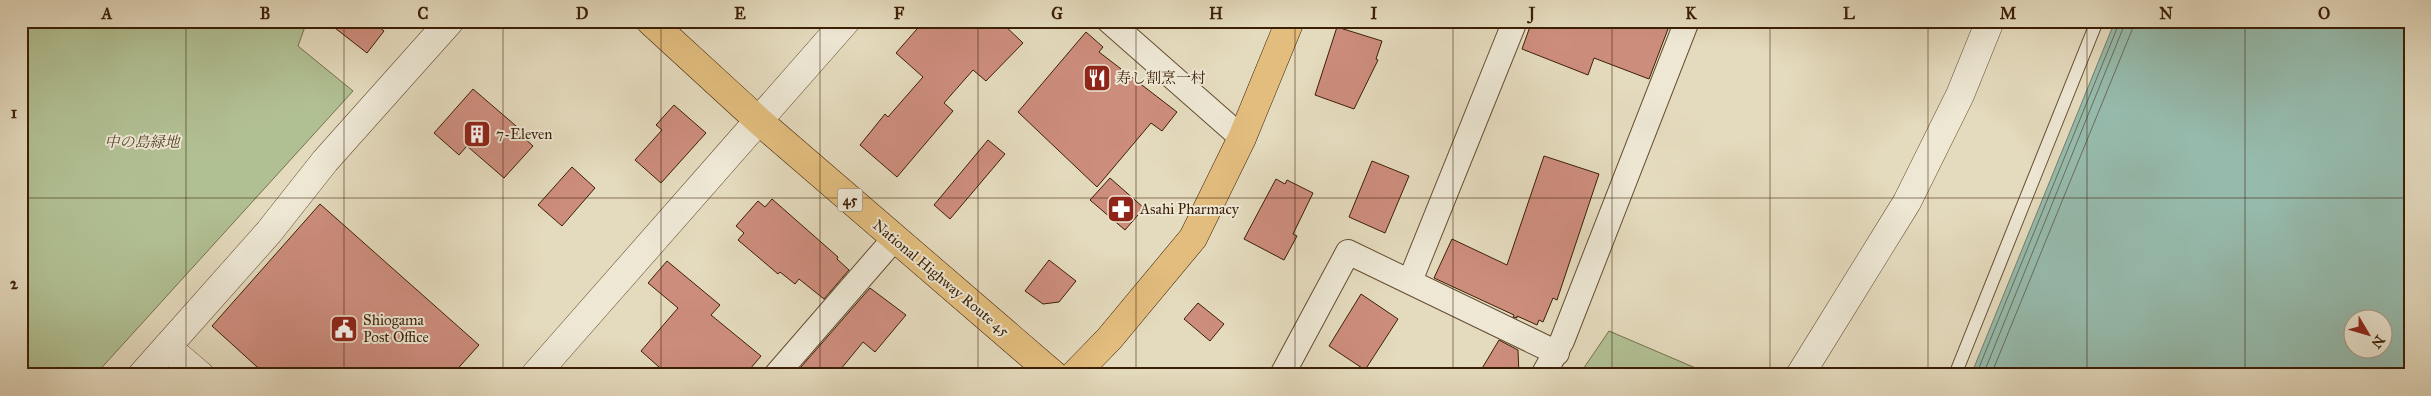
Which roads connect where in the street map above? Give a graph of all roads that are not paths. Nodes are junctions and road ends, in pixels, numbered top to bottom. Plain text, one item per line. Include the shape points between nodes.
1 (450, 21) edge
2 (650, 21) edge
3 (846, 21) edge
4 (1109, 21) edge
5 (1290, 21) edge
6 (1515, 21) edge
7 (1687, 21) edge
8 (1990, 21) edge
9 (2097, 21) edge
10 (758, 121) junction
11 (1242, 138) junction
12 (894, 239) junction
13 (1410, 281) junction
14 (167, 347) junction
15 (1557, 353) junction
16 (142, 375) edge
17 (200, 375) edge
18 (534, 375) edge
19 (776, 375) edge
20 (1054, 375) edge
21 (1074, 375) edge
22 (1282, 375) edge
23 (1543, 375) edge
24 (1800, 375) edge
25 (1955, 375) edge

1 - 14 street via 325,161 269,232
2 - 10 highway, National Highway Route 45 / 45
3 - 10 street
4 - 11 street
5 - 11 highway
6 - 13 street
7 - 15 street
8 - 24 street via 1960,95 1907,202
9 - 25 lane
10 - 12 highway, National Highway Route 45 / 45
10 - 18 street
11 - 21 highway via 1193,238 1109,339
12 - 19 street
12 - 20 highway, National Highway Route 45 / 45
13 - 15 street
13 - 22 street via 1348,252
14 - 16 street
14 - 17 street
15 - 23 street

